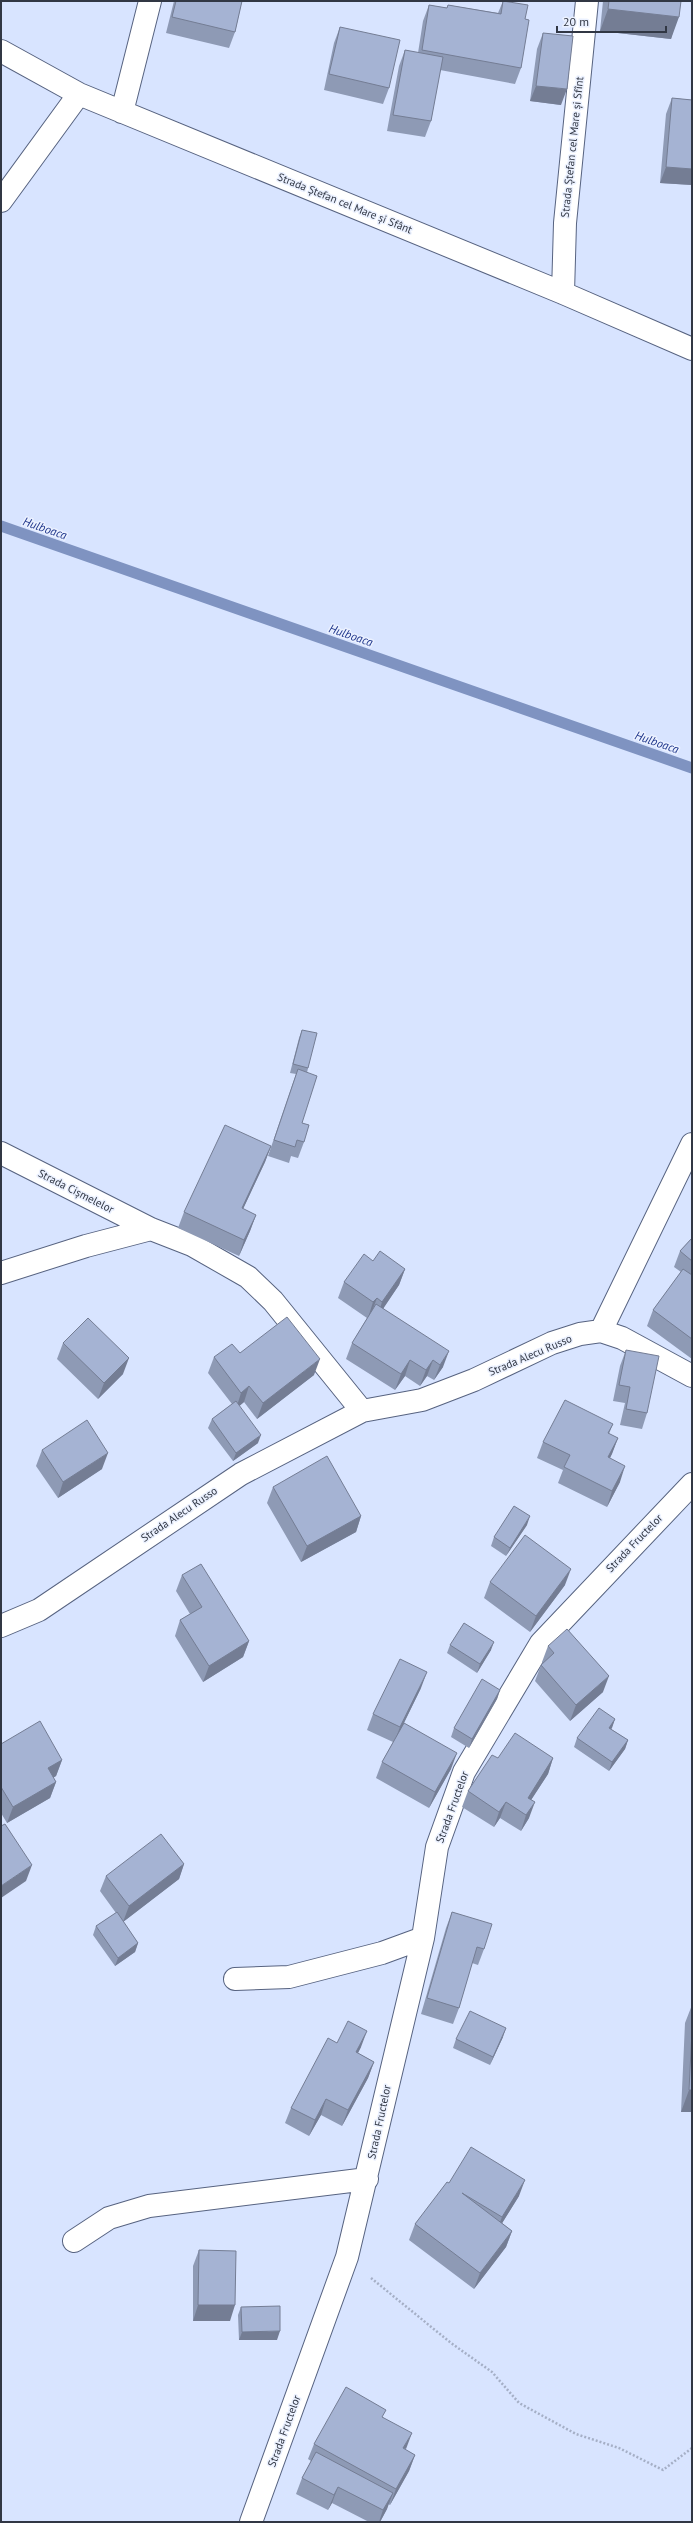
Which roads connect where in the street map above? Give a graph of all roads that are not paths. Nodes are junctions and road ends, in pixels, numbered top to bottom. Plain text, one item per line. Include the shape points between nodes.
1 (150, 1) edge
2 (587, 1) edge
3 (1, 51) edge
4 (79, 94) junction
5 (122, 112) junction
6 (1, 201) edge
7 (563, 292) junction
8 (692, 348) edge
9 (692, 1144) edge
10 (1, 1153) edge
11 (151, 1229) junction
12 (1, 1273) edge
13 (601, 1331) junction
14 (692, 1376) edge
15 (362, 1411) junction
16 (692, 1484) edge
17 (1, 1626) edge
18 (423, 1938) junction
19 (235, 1979) dead end
20 (367, 2179) junction
21 (74, 2241) dead end
22 (251, 2522) edge

1 - 5 street
2 - 7 street, Strada Ștefan cel Mare și Sfînt via 564,223
3 - 4 street, Strada Ștefan cel Mare și Sfânt
4 - 5 street, Strada Ștefan cel Mare și Sfânt
4 - 6 street
5 - 7 street, Strada Ștefan cel Mare și Sfânt
7 - 8 street, Strada Ștefan cel Mare și Sfânt
9 - 13 street
10 - 11 street, Strada Cișmelelor
11 - 12 street
11 - 15 street, Strada Cișmelelor via 192,1245 248,1277 273,1301
13 - 14 street, Strada Alecu Russo via 622,1338
13 - 15 street, Strada Alecu Russo via 580,1334 552,1343 474,1380 422,1400
15 - 17 street, Strada Alecu Russo via 241,1474 39,1610
16 - 18 street, Strada Fructelor via 541,1642 497,1713 464,1772 437,1847
18 - 19 street via 382,1953 289,1977
18 - 20 street, Strada Fructelor via 402,2017
20 - 21 street via 149,2206 109,2218
20 - 22 street, Strada Fructelor via 347,2257

